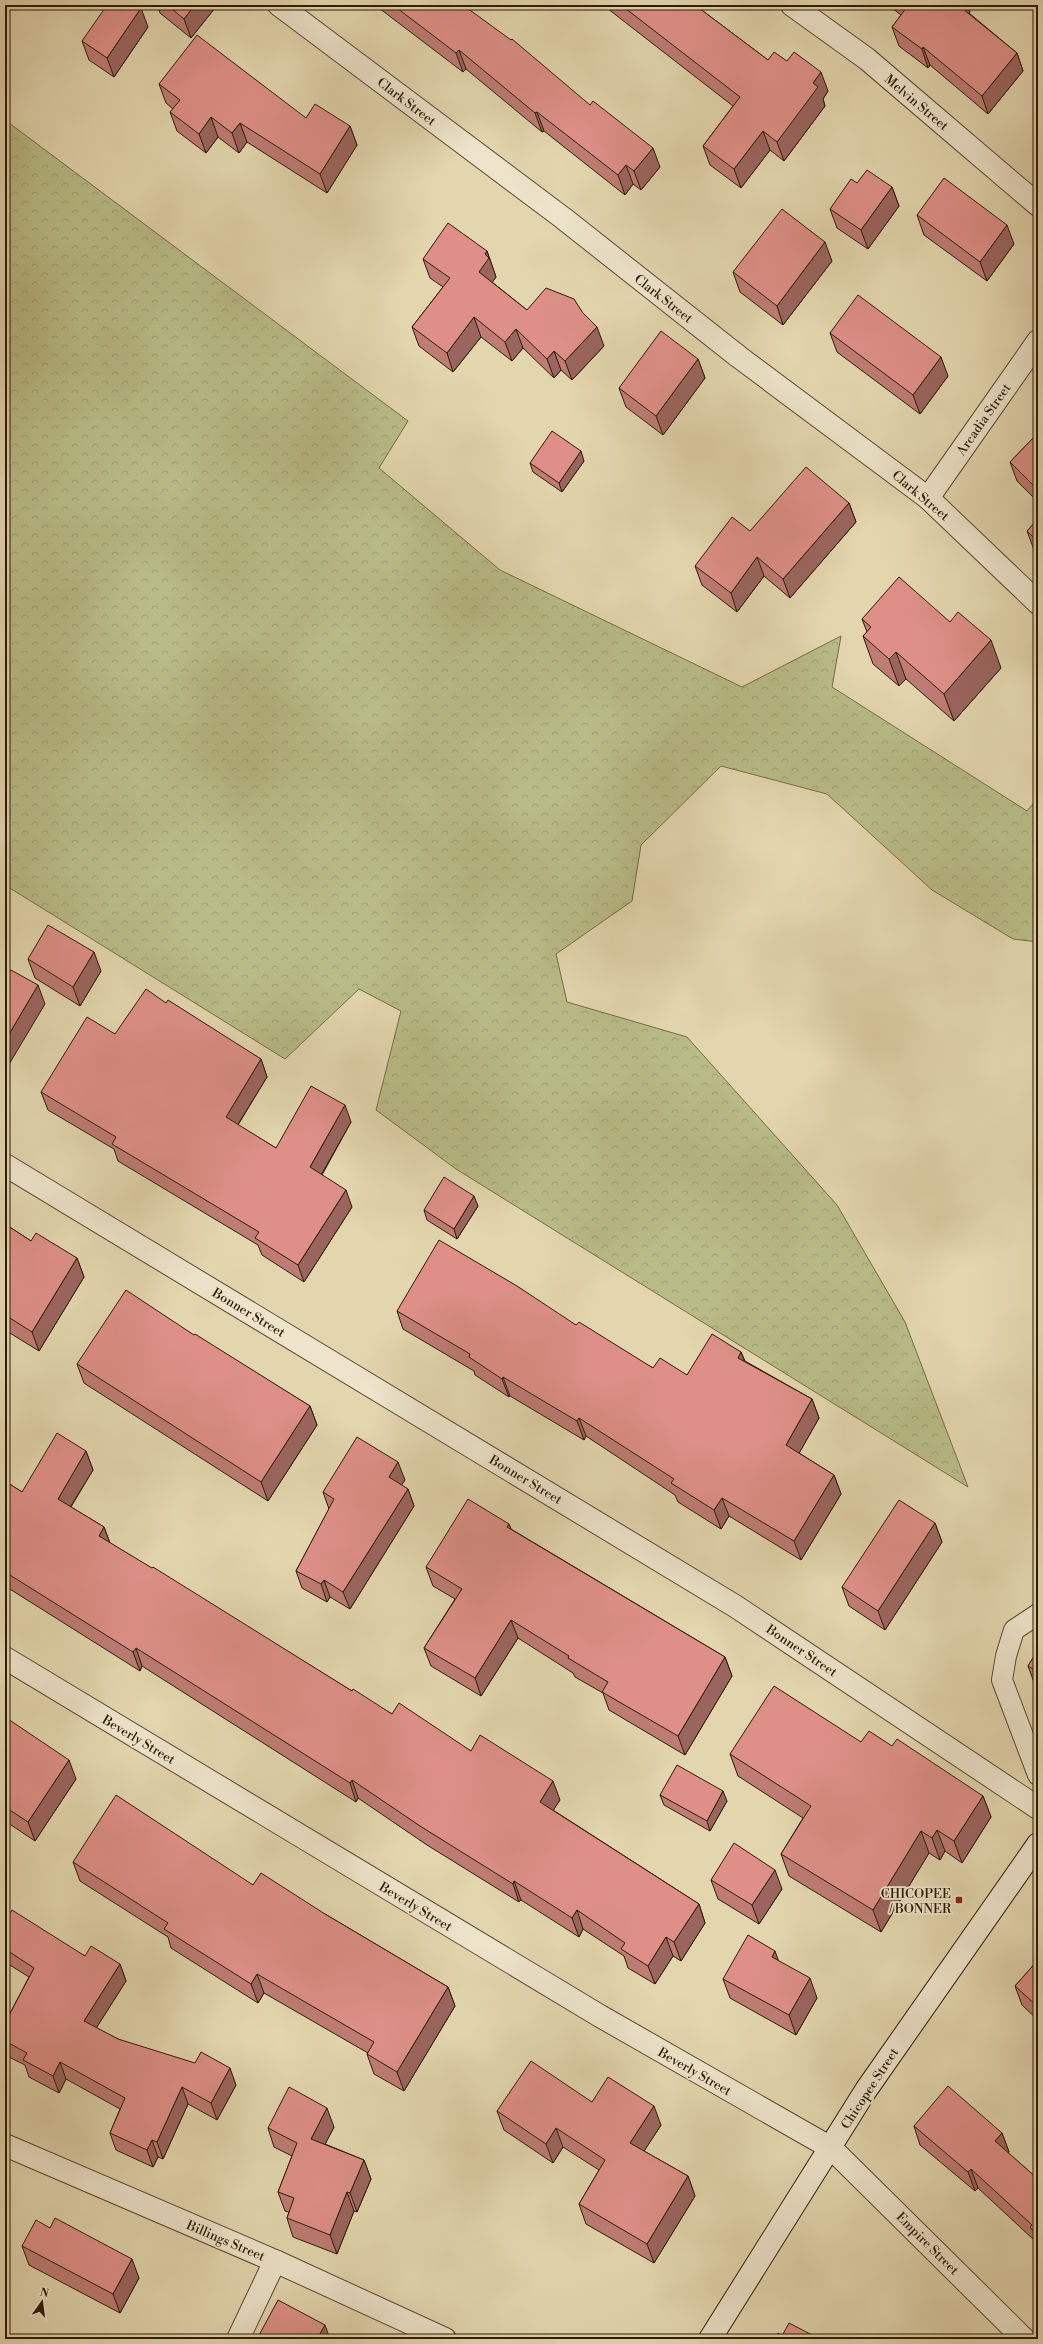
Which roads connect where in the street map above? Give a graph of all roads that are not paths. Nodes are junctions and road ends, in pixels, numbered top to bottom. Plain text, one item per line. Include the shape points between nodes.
1 (280, 5) edge
2 (792, 5) edge
3 (1038, 205) edge
4 (1038, 341) edge
5 (928, 498) junction
6 (1038, 604) edge
7 (5, 1165) edge
8 (1038, 1614) edge
9 (5, 1658) edge
10 (1038, 1775) edge
11 (1038, 1808) edge
12 (1038, 1844) edge
13 (5, 2145) edge
14 (831, 2148) junction
15 (275, 2261) junction
16 (238, 2339) edge
17 (445, 2339) edge
18 (710, 2339) edge
19 (1024, 2339) edge

1 - 5 street, Clark Street
2 - 3 street, Melvin Street via 867,59
4 - 5 street, Arcadia Street
5 - 6 street, Clark Street
7 - 11 street, Bonner Street via 735,1606
8 - 10 lane via 1014,1630 1002,1680
9 - 14 street, Beverly Street via 593,2012
12 - 14 street, Chicopee Street via 866,2090
13 - 15 street, Billings Street
14 - 18 street, Chicopee Street
14 - 19 street, Empire Street
15 - 16 street
15 - 17 street, Billings Street

